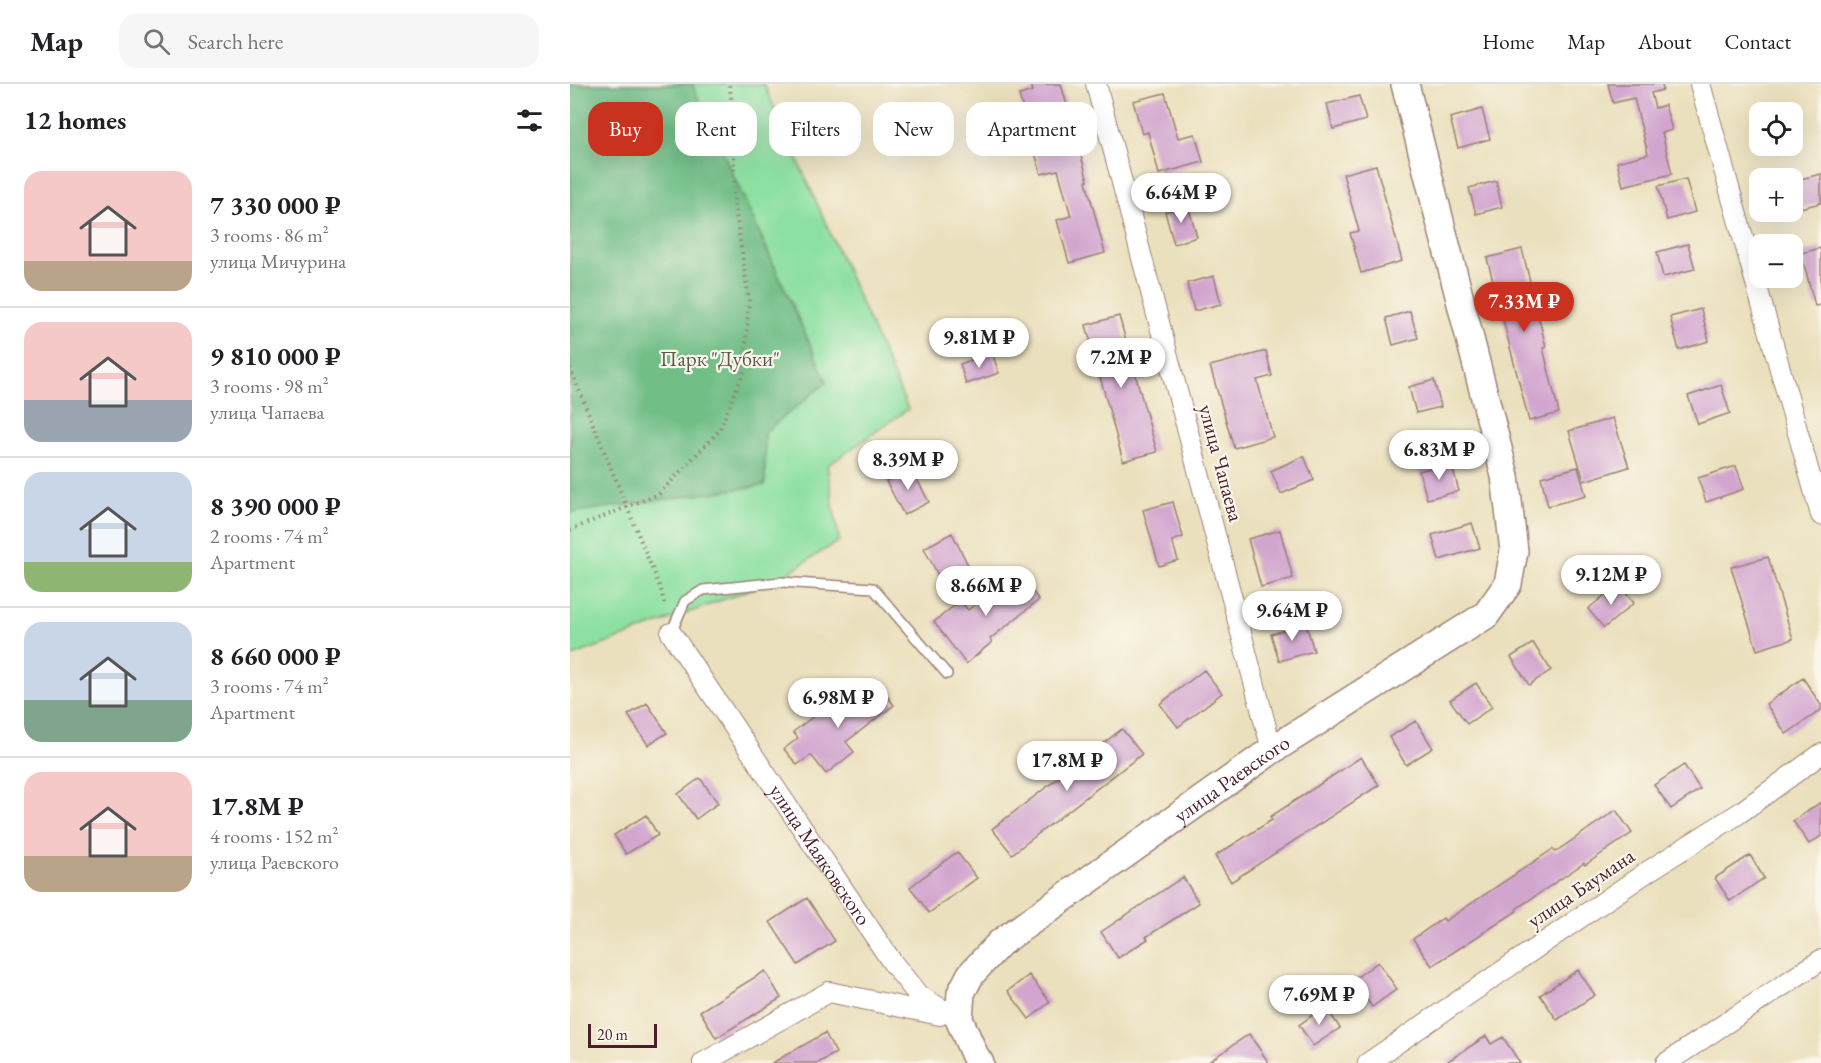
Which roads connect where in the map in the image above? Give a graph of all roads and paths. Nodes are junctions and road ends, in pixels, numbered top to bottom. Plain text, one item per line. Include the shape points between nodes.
1 (729, 84) edge
2 (1096, 84) edge
3 (1405, 84) edge
4 (1700, 84) edge
5 (570, 368) edge
6 (627, 507) junction
7 (1821, 515) edge
8 (570, 530) edge
9 (671, 633) junction
10 (947, 674) dead end
11 (1272, 750) junction
12 (1821, 754) edge
13 (1821, 960) edge
14 (959, 1019) junction
15 (703, 1063) edge
16 (980, 1063) edge
17 (1368, 1063) edge
18 (1666, 1063) edge

1 - 6 path via 734,115 734,201 749,300 744,371 719,431 659,494
2 - 11 street, улица Чапаева
3 - 11 street, улица Раевского via 1505,476 1514,551 1508,584 1486,615
4 - 7 street
5 - 6 path
6 - 8 path
6 - 9 path via 662,590
9 - 10 lane via 685,601 704,590 781,582 873,588
9 - 14 street, улица Маяковского via 892,962 919,996
11 - 14 street, улица Раевского via 1000,943 966,983
12 - 17 street, улица Баумана
13 - 18 street
14 - 15 street via 829,992
14 - 16 street

